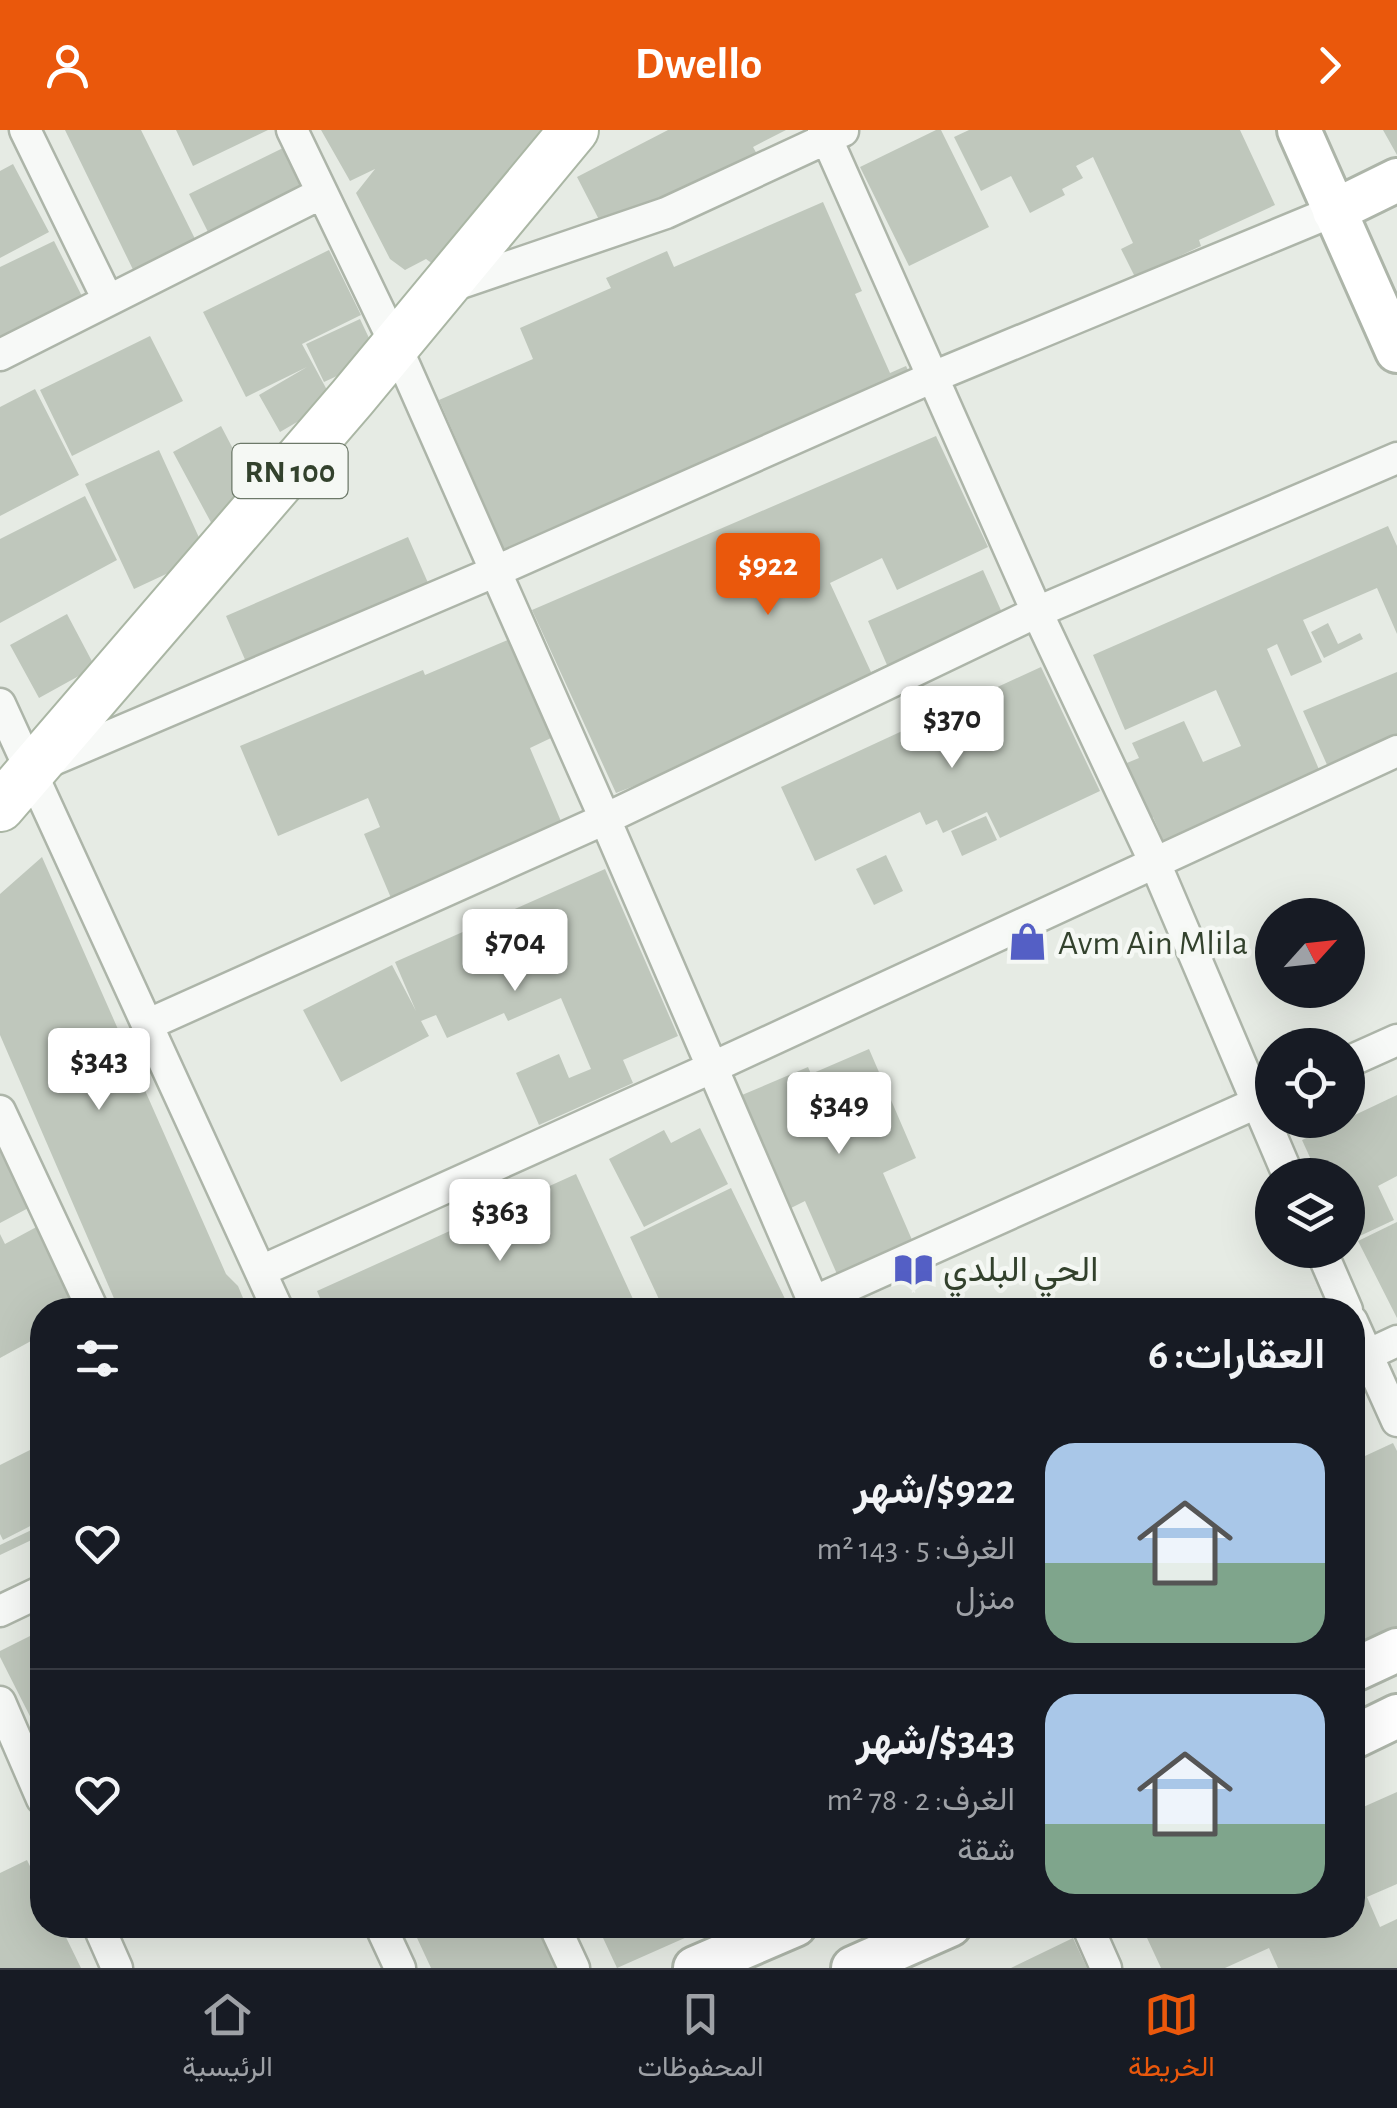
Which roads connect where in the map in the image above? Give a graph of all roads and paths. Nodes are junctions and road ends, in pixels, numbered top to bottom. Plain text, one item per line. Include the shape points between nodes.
1 (25, 130) edge
2 (292, 130) edge
3 (574, 130) edge
4 (1299, 130) edge
5 (832, 133) edge
6 (1397, 180) edge
7 (322, 192) junction
8 (1334, 211) junction
9 (442, 290) junction
10 (108, 300) junction
11 (396, 346) junction
12 (1397, 350) edge
13 (0, 355) edge
14 (933, 378) junction
15 (1397, 458) edge
16 (494, 572) junction
17 (1037, 612) junction
18 (0, 704) edge
19 (1397, 751) edge
20 (32, 769) junction
21 (0, 807) edge
22 (606, 819) junction
23 (1155, 863) junction
24 (149, 1024) junction
25 (1397, 1040) edge
26 (1365, 1054) edge
27 (711, 1068) junction
28 (1255, 1080) edge
29 (1255, 1104) edge
30 (0, 1110) edge
31 (1329, 1268) edge
32 (261, 1271) junction
33 (87, 1298) edge
34 (273, 1298) edge
35 (812, 1298) edge
36 (832, 1298) edge
37 (1343, 1298) edge
38 (1397, 1341) edge
39 (1365, 1356) edge
40 (1365, 1367) edge
41 (1397, 1422) edge
42 (30, 1597) edge
43 (0, 1611) edge
44 (1397, 1650) edge
45 (1365, 1665) edge
46 (0, 1702) edge
47 (1397, 1716) edge
48 (1365, 1732) edge
49 (30, 1771) edge
50 (104, 1938) edge
51 (386, 1938) edge
52 (560, 1938) edge
53 (765, 1938) edge
54 (920, 1938) edge
55 (1092, 1938) edge
56 (117, 1968) edge
57 (400, 1968) edge
58 (574, 1968) edge
59 (695, 1968) edge
60 (852, 1968) edge
61 (1106, 1968) edge

1 - 10 street
2 - 7 street
3 - 9 main road, RN 100
4 - 8 street
5 - 9 street via 666,212
5 - 14 street
6 - 8 street
7 - 10 street
7 - 11 street
8 - 12 street
8 - 14 street
9 - 11 main road, RN 100
10 - 13 street
11 - 16 street
11 - 20 main road, RN 100
14 - 16 street
14 - 17 street
15 - 17 street
16 - 20 street
16 - 22 street
17 - 22 street
17 - 23 street
18 - 20 street
19 - 23 street
20 - 21 main road, RN 100
20 - 24 street
22 - 24 street
22 - 27 street
23 - 27 street
23 - 28 street
24 - 32 street
25 - 26 street
27 - 32 street
27 - 35 street
29 - 36 street
30 - 33 street
31 - 37 street
32 - 34 street
38 - 39 street
40 - 41 street
42 - 43 street
44 - 45 street
46 - 49 street
47 - 48 street
50 - 56 street
51 - 57 street
52 - 58 street
53 - 59 street
54 - 60 street
55 - 61 street

